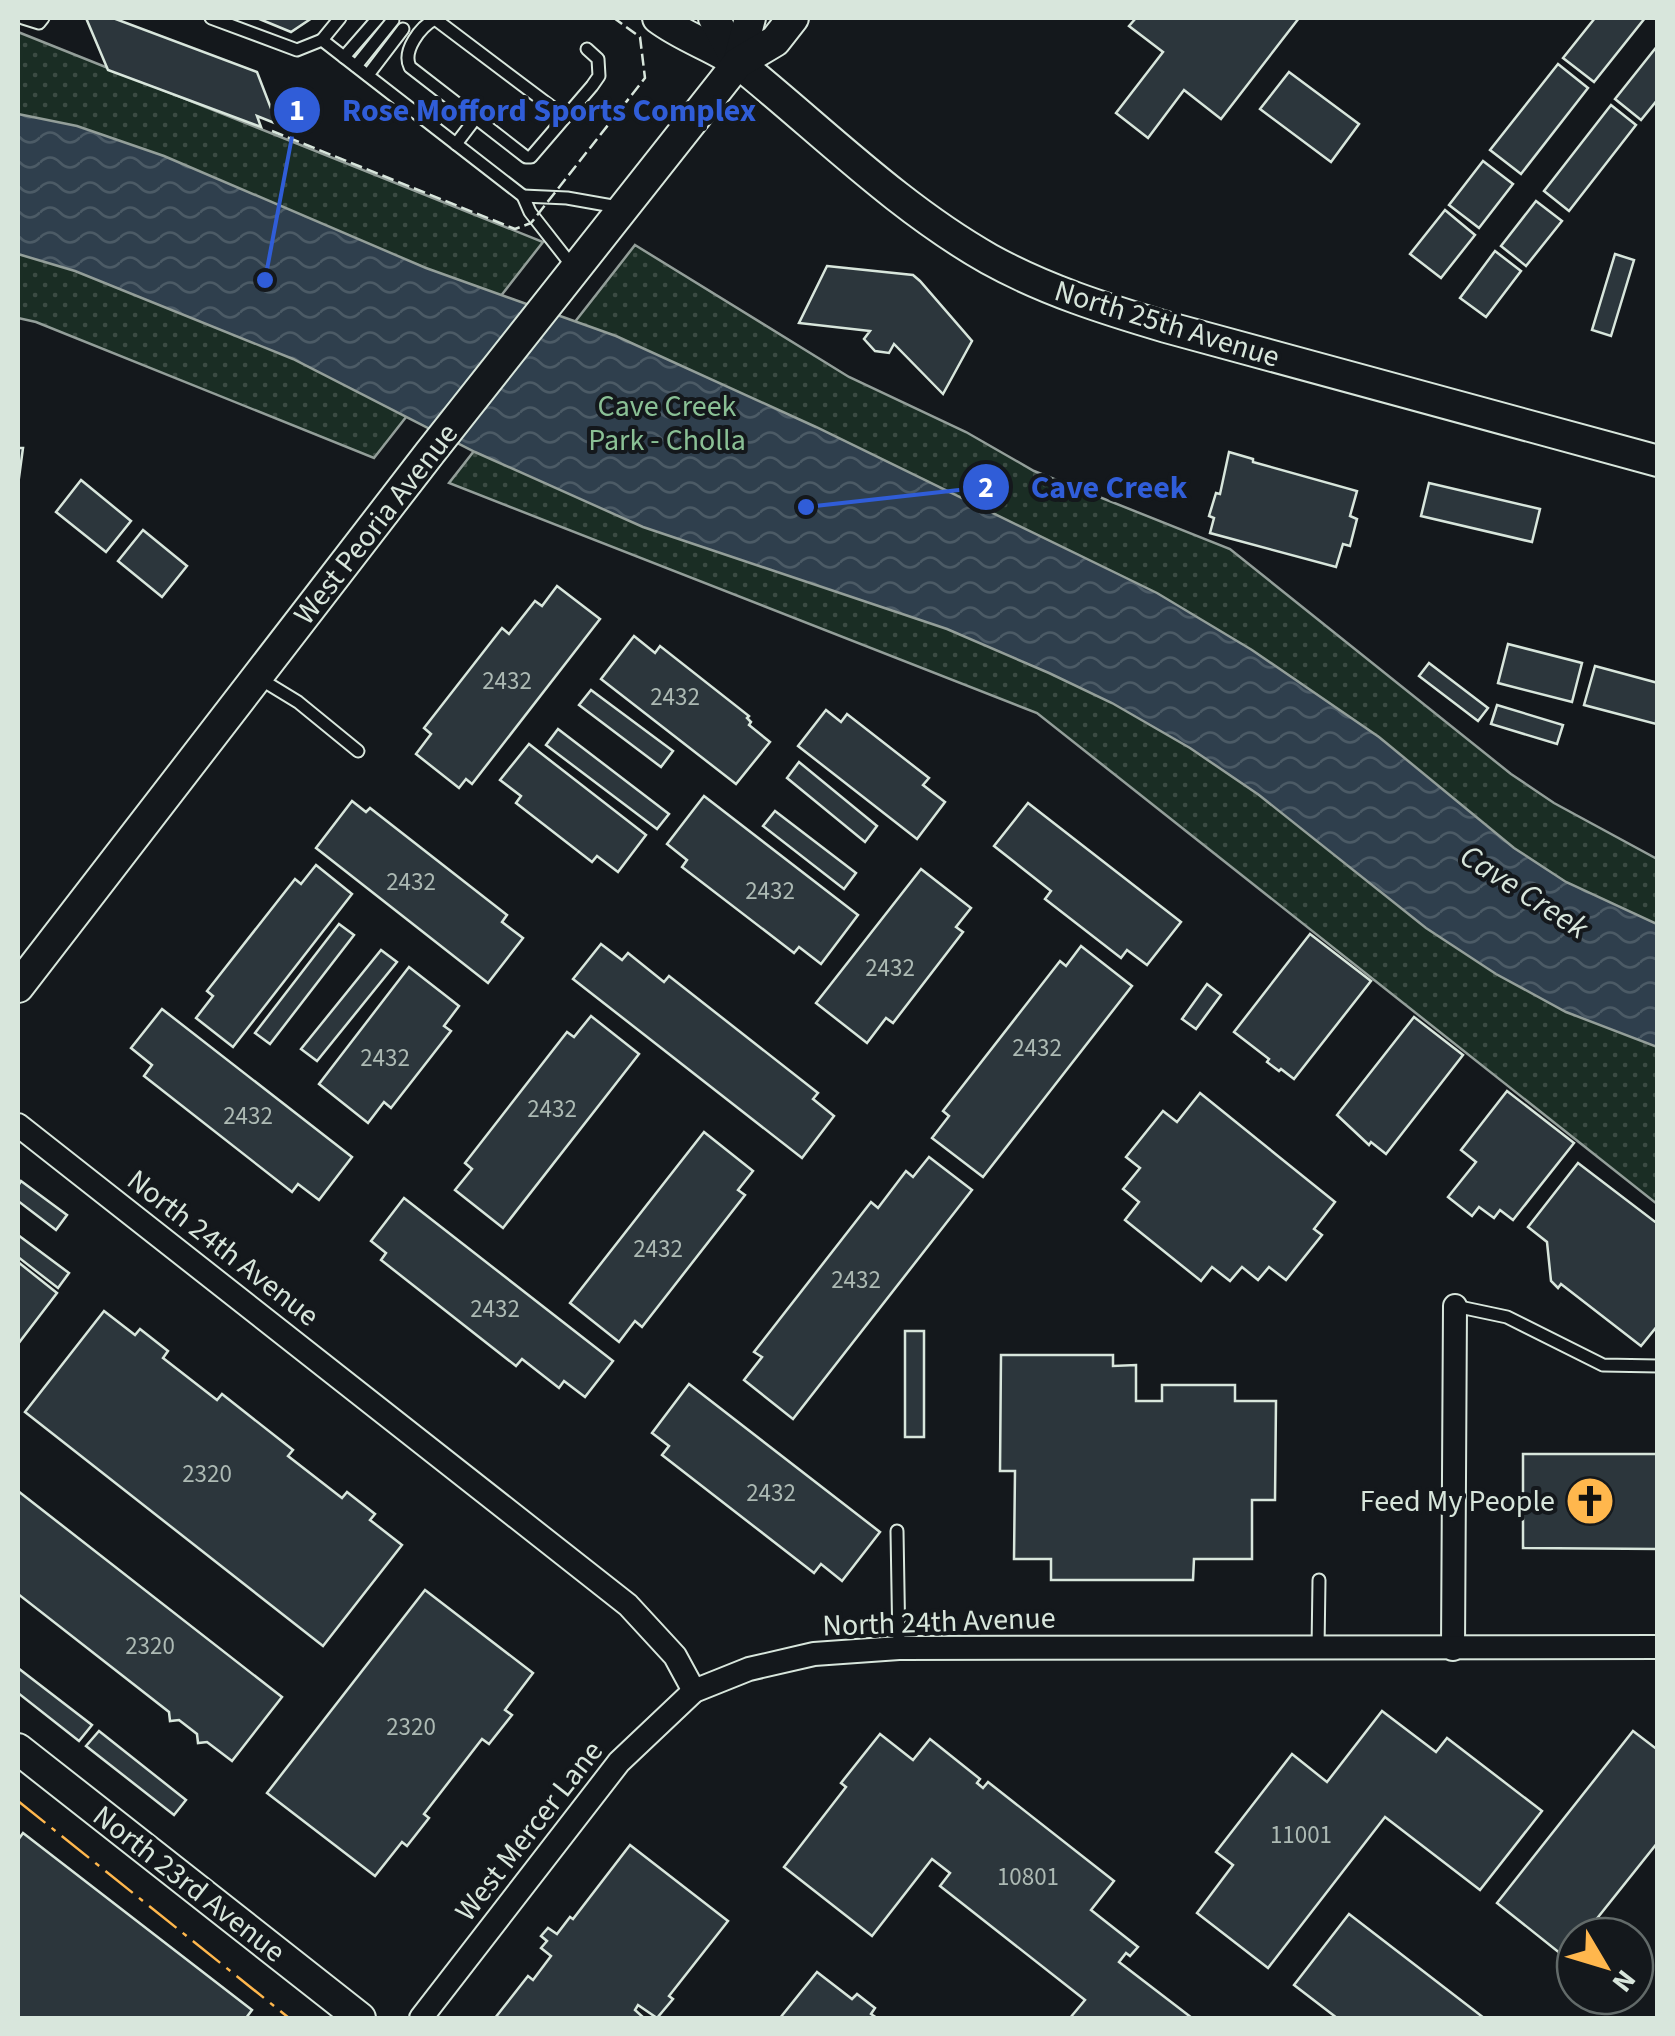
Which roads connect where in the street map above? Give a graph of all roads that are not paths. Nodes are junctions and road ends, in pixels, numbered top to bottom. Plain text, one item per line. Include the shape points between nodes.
1 (24, 18) edge
2 (43, 18) edge
3 (211, 18) edge
4 (340, 18) edge
5 (378, 18) edge
6 (658, 18) edge
7 (714, 18) edge
8 (750, 18) edge
9 (793, 18) edge
10 (322, 40) junction
11 (587, 49) dead end
12 (344, 57) junction
13 (738, 63) junction
14 (356, 66) junction
15 (368, 75) junction
16 (565, 118) junction
17 (476, 119) junction
18 (456, 144) junction
19 (524, 196) junction
20 (624, 208) junction
21 (575, 270) junction
22 (1658, 461) edge
23 (258, 677) junction
24 (358, 751) dead end
25 (18, 987) edge
26 (18, 1125) edge
27 (1455, 1306) joint
28 (1658, 1366) edge
29 (897, 1531) dead end
30 (1320, 1580) dead end
31 (1658, 1647) edge
32 (899, 1648) junction
33 (1318, 1649) junction
34 (1453, 1649) junction
35 (694, 1691) junction
36 (18, 1749) edge
37 (360, 2018) edge
38 (421, 2018) edge

1 - 2 lane
3 - 10 lane via 297,50
4 - 10 lane
5 - 12 lane
6 - 13 street, North 25th Avenue
7 - 13 street, North 25th Avenue
8 - 13 street, West Peoria Avenue
9 - 13 street, West Peoria Avenue via 776,40
10 - 12 lane
11 - 16 lane via 598,59 599,76
12 - 14 lane
13 - 20 street, West Peoria Avenue
13 - 22 street, North 25th Avenue via 934,224 1042,286 1203,338
14 - 15 lane
14 - 15 lane via 398,25
15 - 18 lane
16 - 17 lane via 532,157
16 - 17 lane via 435,19 406,60
17 - 18 lane
18 - 19 lane
19 - 20 lane
19 - 21 lane
20 - 21 street, West Peoria Avenue
21 - 23 street, West Peoria Avenue
23 - 24 lane
23 - 25 street, West Peoria Avenue
26 - 35 street, North 24th Avenue via 628,1605 675,1656
27 - 28 lane via 1508,1316 1603,1365
27 - 34 street
29 - 32 lane
30 - 33 lane
31 - 34 street, North 24th Avenue
32 - 33 street, North 24th Avenue
32 - 35 street, North 24th Avenue via 814,1654
33 - 34 street, North 24th Avenue
35 - 38 street, West Mercer Lane via 619,1762
36 - 37 street, North 23rd Avenue

